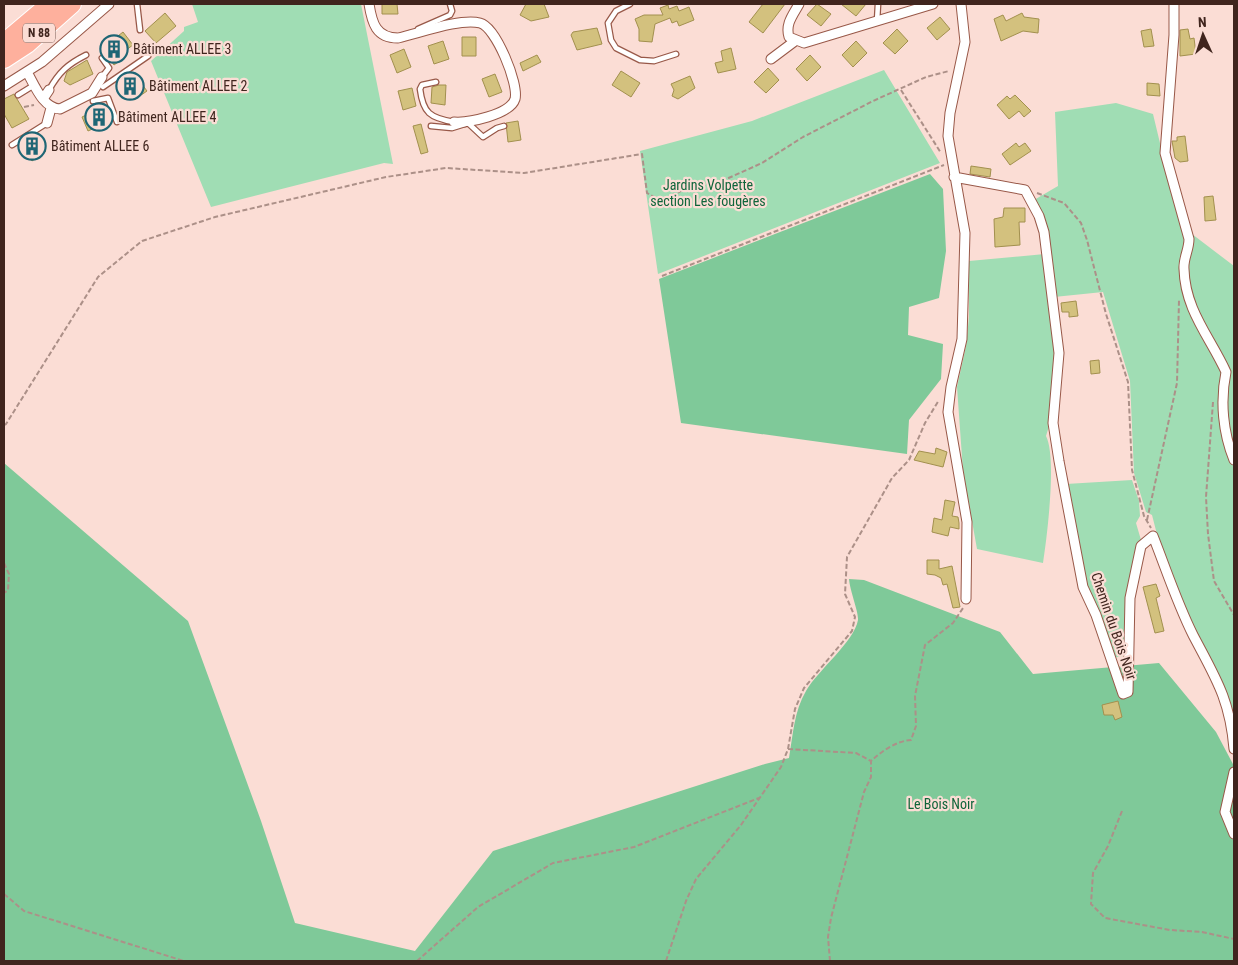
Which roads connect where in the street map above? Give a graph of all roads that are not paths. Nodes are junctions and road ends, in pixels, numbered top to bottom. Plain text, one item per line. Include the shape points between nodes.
1 (50, 4) edge
2 (72, 4) edge
3 (110, 4) edge
4 (137, 4) edge
5 (369, 4) edge
6 (450, 4) edge
7 (630, 4) edge
8 (799, 4) edge
9 (878, 4) edge
10 (933, 4) edge
11 (961, 4) edge
12 (1174, 4) edge
13 (876, 22) junction
14 (140, 30) dead end
15 (417, 33) junction
16 (795, 41) junction
17 (4, 43) edge
18 (676, 54) dead end
19 (86, 55) dead end
20 (148, 56) dead end
21 (102, 58) dead end
22 (4, 59) edge
23 (771, 59) dead end
24 (27, 72) junction
25 (102, 77) joint
26 (436, 82) dead end
27 (4, 86) edge
28 (33, 86) junction
29 (100, 87) junction
30 (49, 90) joint
31 (18, 95) dead end
32 (83, 98) junction
33 (93, 101) joint
34 (46, 104) junction
35 (117, 122) dead end
36 (454, 122) joint
37 (468, 122) junction
38 (47, 123) joint
39 (431, 126) dead end
40 (504, 126) dead end
41 (12, 145) dead end
42 (954, 177) junction
43 (1234, 460) edge
44 (966, 599) road end
45 (1234, 748) edge
46 (1234, 772) edge
47 (1234, 834) edge

1 - 17 highway, N 88
2 - 22 highway, N 88 via 27,44
3 - 24 street
4 - 14 lane
5 - 15 street via 372,23 379,33 388,38
6 - 15 lane via 450,15 426,24
7 - 18 lane via 616,11 608,23 616,48 640,60 654,61
8 - 16 street via 787,30
9 - 13 lane
10 - 13 street
11 - 42 street via 965,42 948,136 949,163
12 - 43 street via 1165,153 1189,239 1184,266 1190,308 1226,372 1222,392 1224,416
13 - 16 street via 804,43
15 - 37 street via 475,22 491,30 516,85 515,100 506,110
16 - 23 street
19 - 30 lane via 59,72
20 - 29 lane
21 - 25 lane via 109,68
24 - 27 street
24 - 28 street
25 - 29 street
26 - 36 lane via 422,85 420,89 424,107 432,116
28 - 31 lane
28 - 34 street
29 - 32 street
30 - 34 street
32 - 33 street
32 - 34 street via 60,109
33 - 35 lane via 108,98
34 - 38 street
36 - 37 street
37 - 39 lane via 452,128
37 - 40 lane via 483,137
38 - 41 lane
42 - 44 street via 965,233 962,339 950,387 948,412 967,522
42 - 45 street, Chemin du Bois Noir via 1025,190 1039,216 1044,232 1059,353 1053,423 1083,588 1096,615 1122,694 1128,692 1130,598 1142,546 1153,536 1193,635 1215,673 1230,714
46 - 47 street via 1225,812

